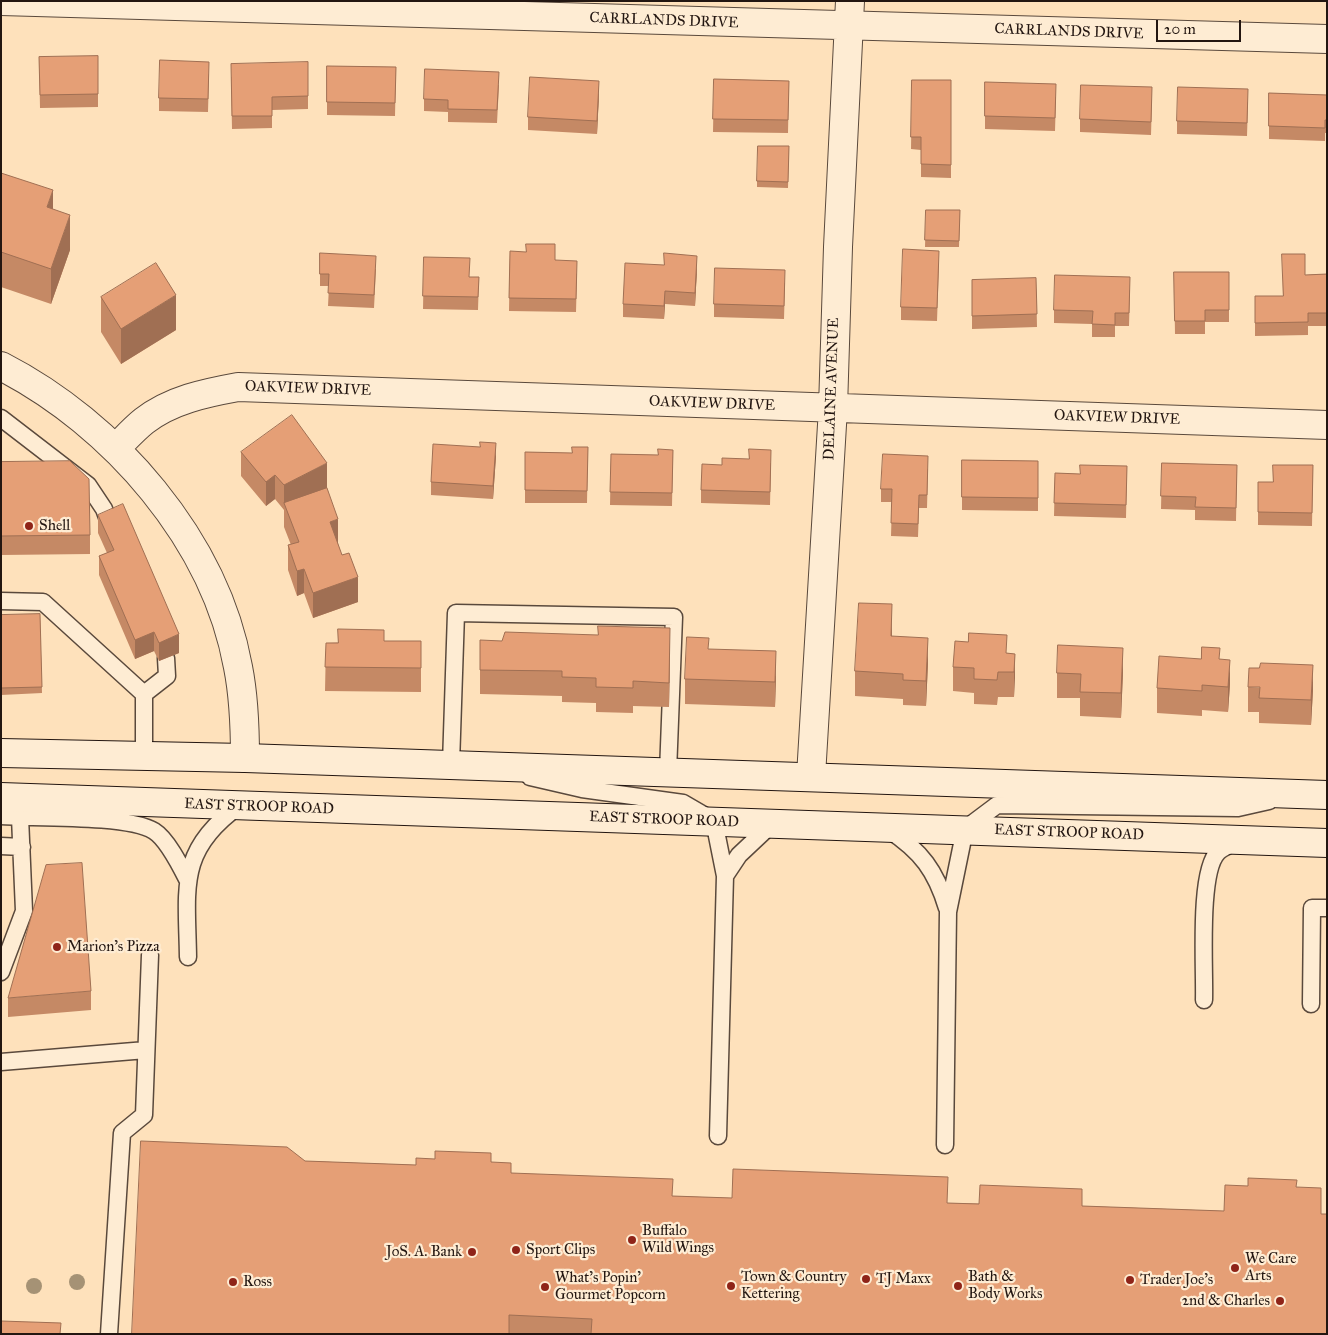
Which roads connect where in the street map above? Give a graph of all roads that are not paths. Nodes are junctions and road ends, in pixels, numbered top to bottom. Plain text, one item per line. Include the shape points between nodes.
1 (1, 1) edge
2 (850, 14) edge
3 (1327, 39) edge
4 (1, 366) edge
5 (833, 408) junction
6 (1, 418) edge
7 (1327, 425) edge
8 (116, 448) junction
9 (111, 528) edge
10 (1, 600) edge
11 (166, 658) edge
12 (144, 694) junction
13 (1, 753) edge
14 (144, 756) junction
15 (245, 758) junction
16 (452, 764) junction
17 (484, 766) junction
18 (668, 772) junction
19 (811, 776) junction
20 (1314, 794) edge
21 (1, 797) edge
22 (240, 806) junction
23 (1, 816) edge
24 (20, 817) junction
25 (714, 821) junction
26 (773, 823) junction
27 (883, 826) junction
28 (965, 829) junction
29 (1239, 840) junction
30 (1327, 843) edge
31 (1, 846) edge
32 (22, 847) junction
33 (725, 876) junction
34 (187, 879) junction
35 (1327, 908) edge
36 (948, 912) junction
37 (150, 956) dead end
38 (188, 957) dead end
39 (1, 972) edge
40 (1204, 1000) dead end
41 (1312, 1004) dead end
42 (146, 1050) junction
43 (1, 1062) edge
44 (718, 1136) dead end
45 (945, 1145) dead end
46 (109, 1334) edge

1 - 2 street, CARRLANDS DRIVE
2 - 3 street, CARRLANDS DRIVE
2 - 5 street, DELAINE AVENUE
4 - 8 street via 72,410
5 - 7 street, OAKVIEW DRIVE
5 - 8 street, OAKVIEW DRIVE via 238,387 199,394 166,407 144,420
5 - 19 street, DELAINE AVENUE
6 - 9 lane via 88,485 104,509
8 - 15 street via 171,514 198,557 222,609 238,665 245,716
10 - 12 lane via 43,602
11 - 12 lane via 167,676
12 - 14 lane
13 - 14 street
14 - 15 street
15 - 16 street
16 - 17 street
16 - 18 lane via 456,613 674,617
17 - 18 street
17 - 25 lane via 582,790 683,803
18 - 19 street
19 - 20 street
20 - 28 lane via 1238,808 997,805
21 - 22 street, EAST STROOP ROAD
22 - 25 street, EAST STROOP ROAD
22 - 34 lane via 219,820 205,835
23 - 24 lane
24 - 32 lane
24 - 34 lane via 123,821 155,831
25 - 26 street, EAST STROOP ROAD
25 - 33 lane
26 - 27 street, EAST STROOP ROAD
26 - 33 lane via 739,855
27 - 28 street, EAST STROOP ROAD
27 - 36 lane via 910,844 926,862 940,882
28 - 29 street, EAST STROOP ROAD
28 - 36 lane
29 - 30 street, EAST STROOP ROAD
29 - 40 lane via 1218,852 1207,877 1203,898
31 - 32 lane
32 - 39 lane via 24,911
33 - 44 lane
34 - 38 lane
35 - 41 lane via 1312,908
36 - 45 lane
37 - 42 lane
42 - 43 lane
42 - 46 lane via 144,1115 122,1133

